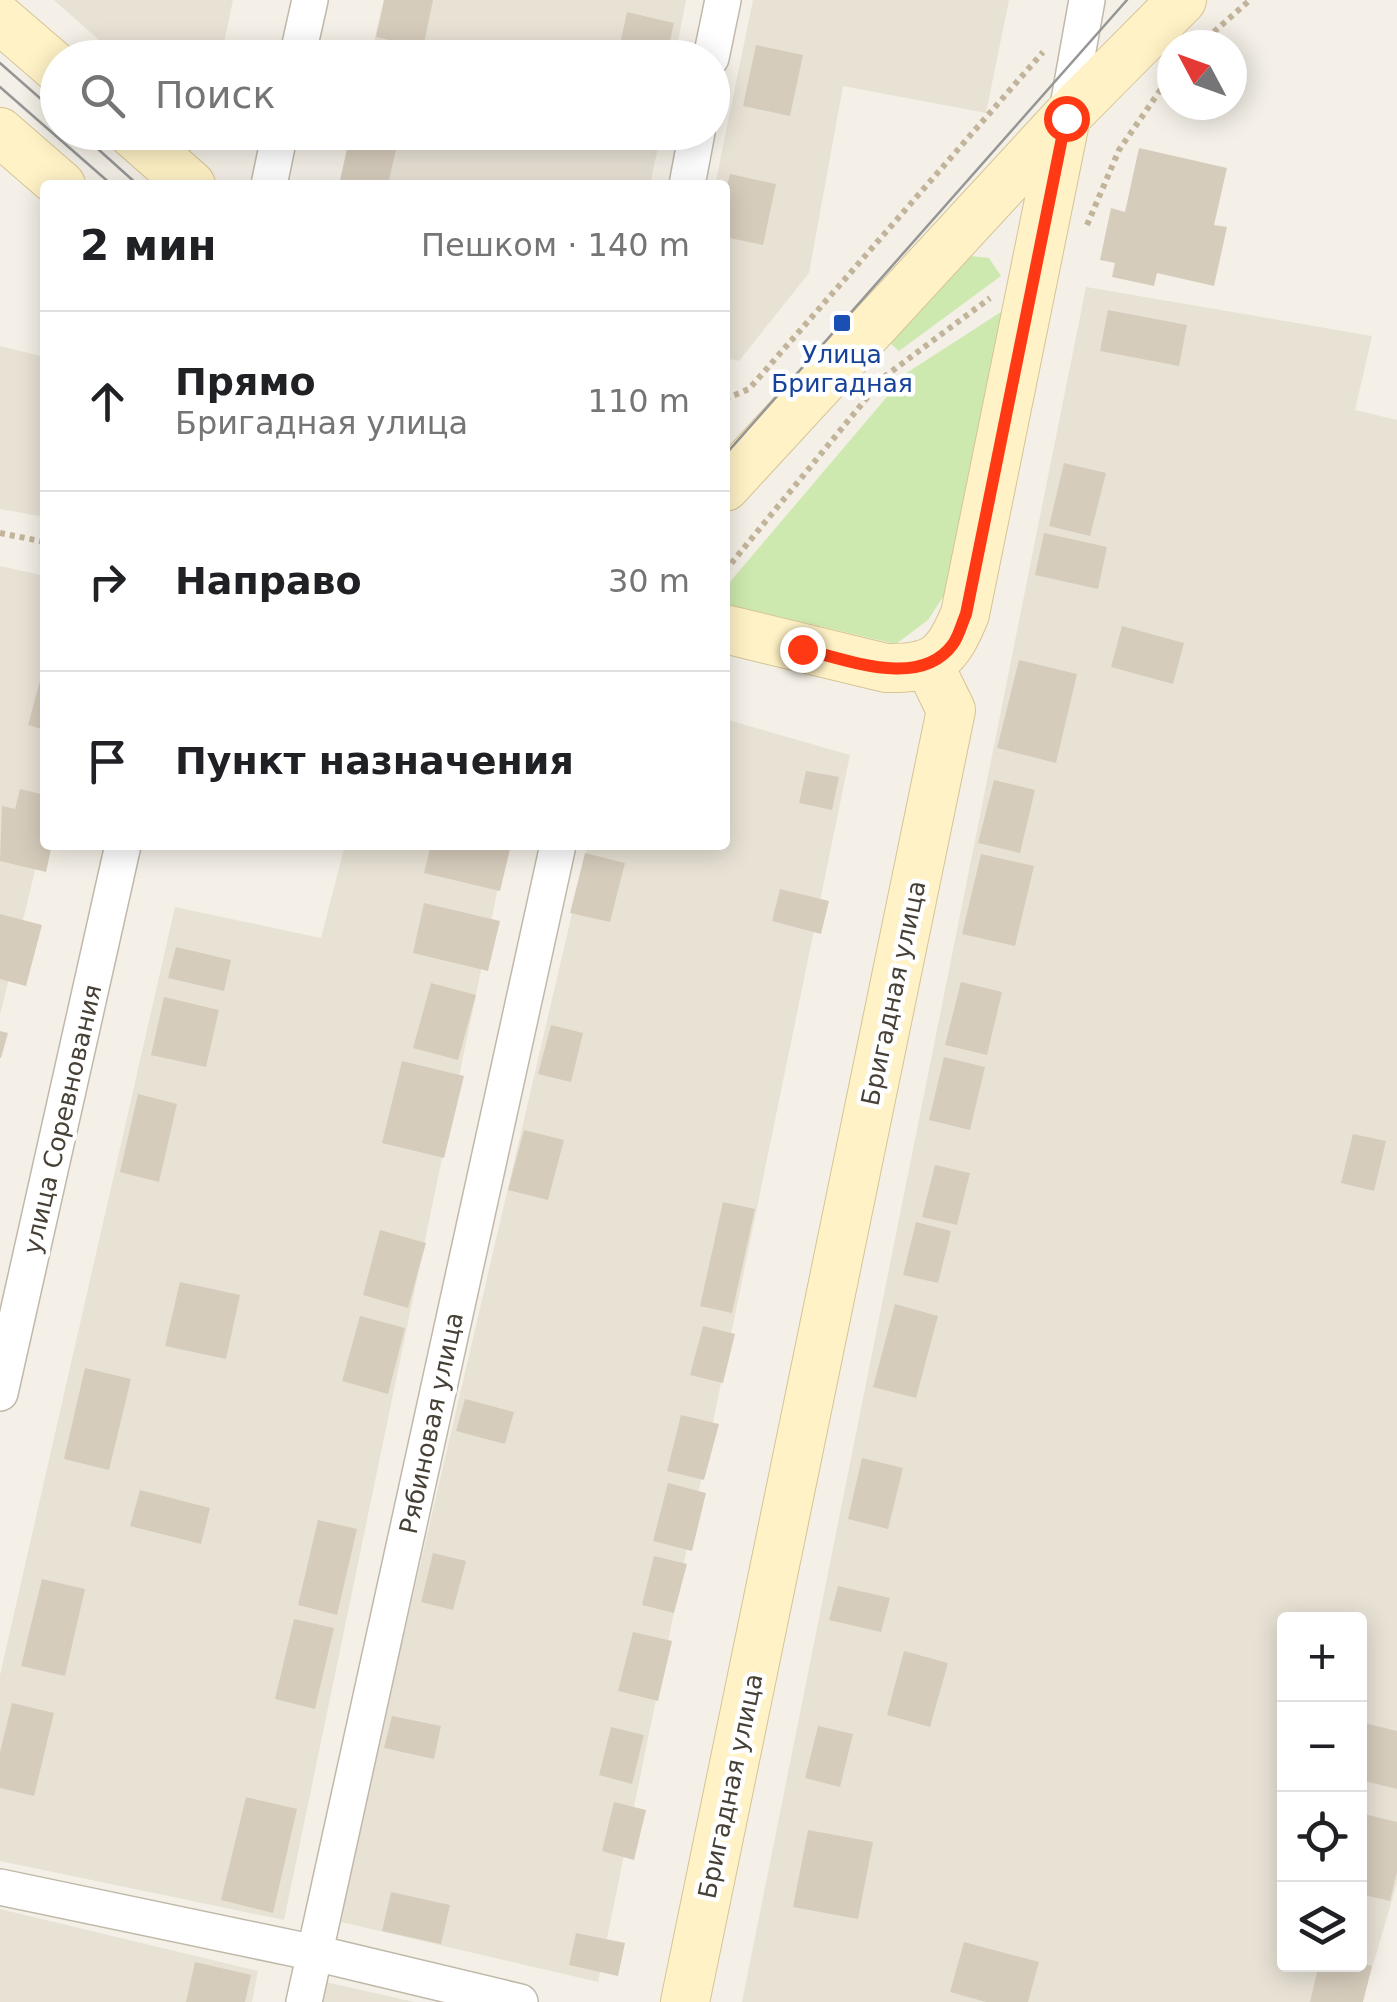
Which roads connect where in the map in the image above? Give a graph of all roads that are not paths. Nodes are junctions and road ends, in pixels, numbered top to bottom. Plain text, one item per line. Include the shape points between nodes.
1 (310, 0) edge
2 (722, 0) edge
3 (1182, 0) edge
4 (1086, 2) edge
5 (0, 19) edge
6 (301, 40) edge
7 (715, 40) edge
8 (40, 53) edge
9 (1066, 118) junction
10 (0, 132) edge
11 (151, 150) edge
12 (276, 150) edge
13 (694, 150) edge
14 (55, 180) edge
15 (185, 180) edge
16 (270, 180) edge
17 (688, 180) edge
18 (746, 446) edge
19 (730, 477) edge
20 (730, 630) edge
21 (928, 663) junction
22 (122, 850) edge
23 (557, 850) edge
24 (0, 1393) edge
25 (0, 1887) edge
26 (315, 1953) junction
27 (304, 2002) edge
28 (520, 2002) edge
29 (685, 2002) edge

1 - 6 street
2 - 7 street
3 - 9 main road
4 - 9 street
5 - 8 main road
9 - 18 main road
9 - 21 main road via 966,614 953,645
10 - 14 main road
11 - 15 main road
12 - 16 street
13 - 17 street
18 - 19 main road
20 - 21 main road via 886,668
21 - 29 main road, Бригадная улица via 951,710
22 - 24 street, улица Соревнования
23 - 26 street, Рябиновая улица
25 - 26 street
26 - 27 street, Рябиновая улица
26 - 28 street

